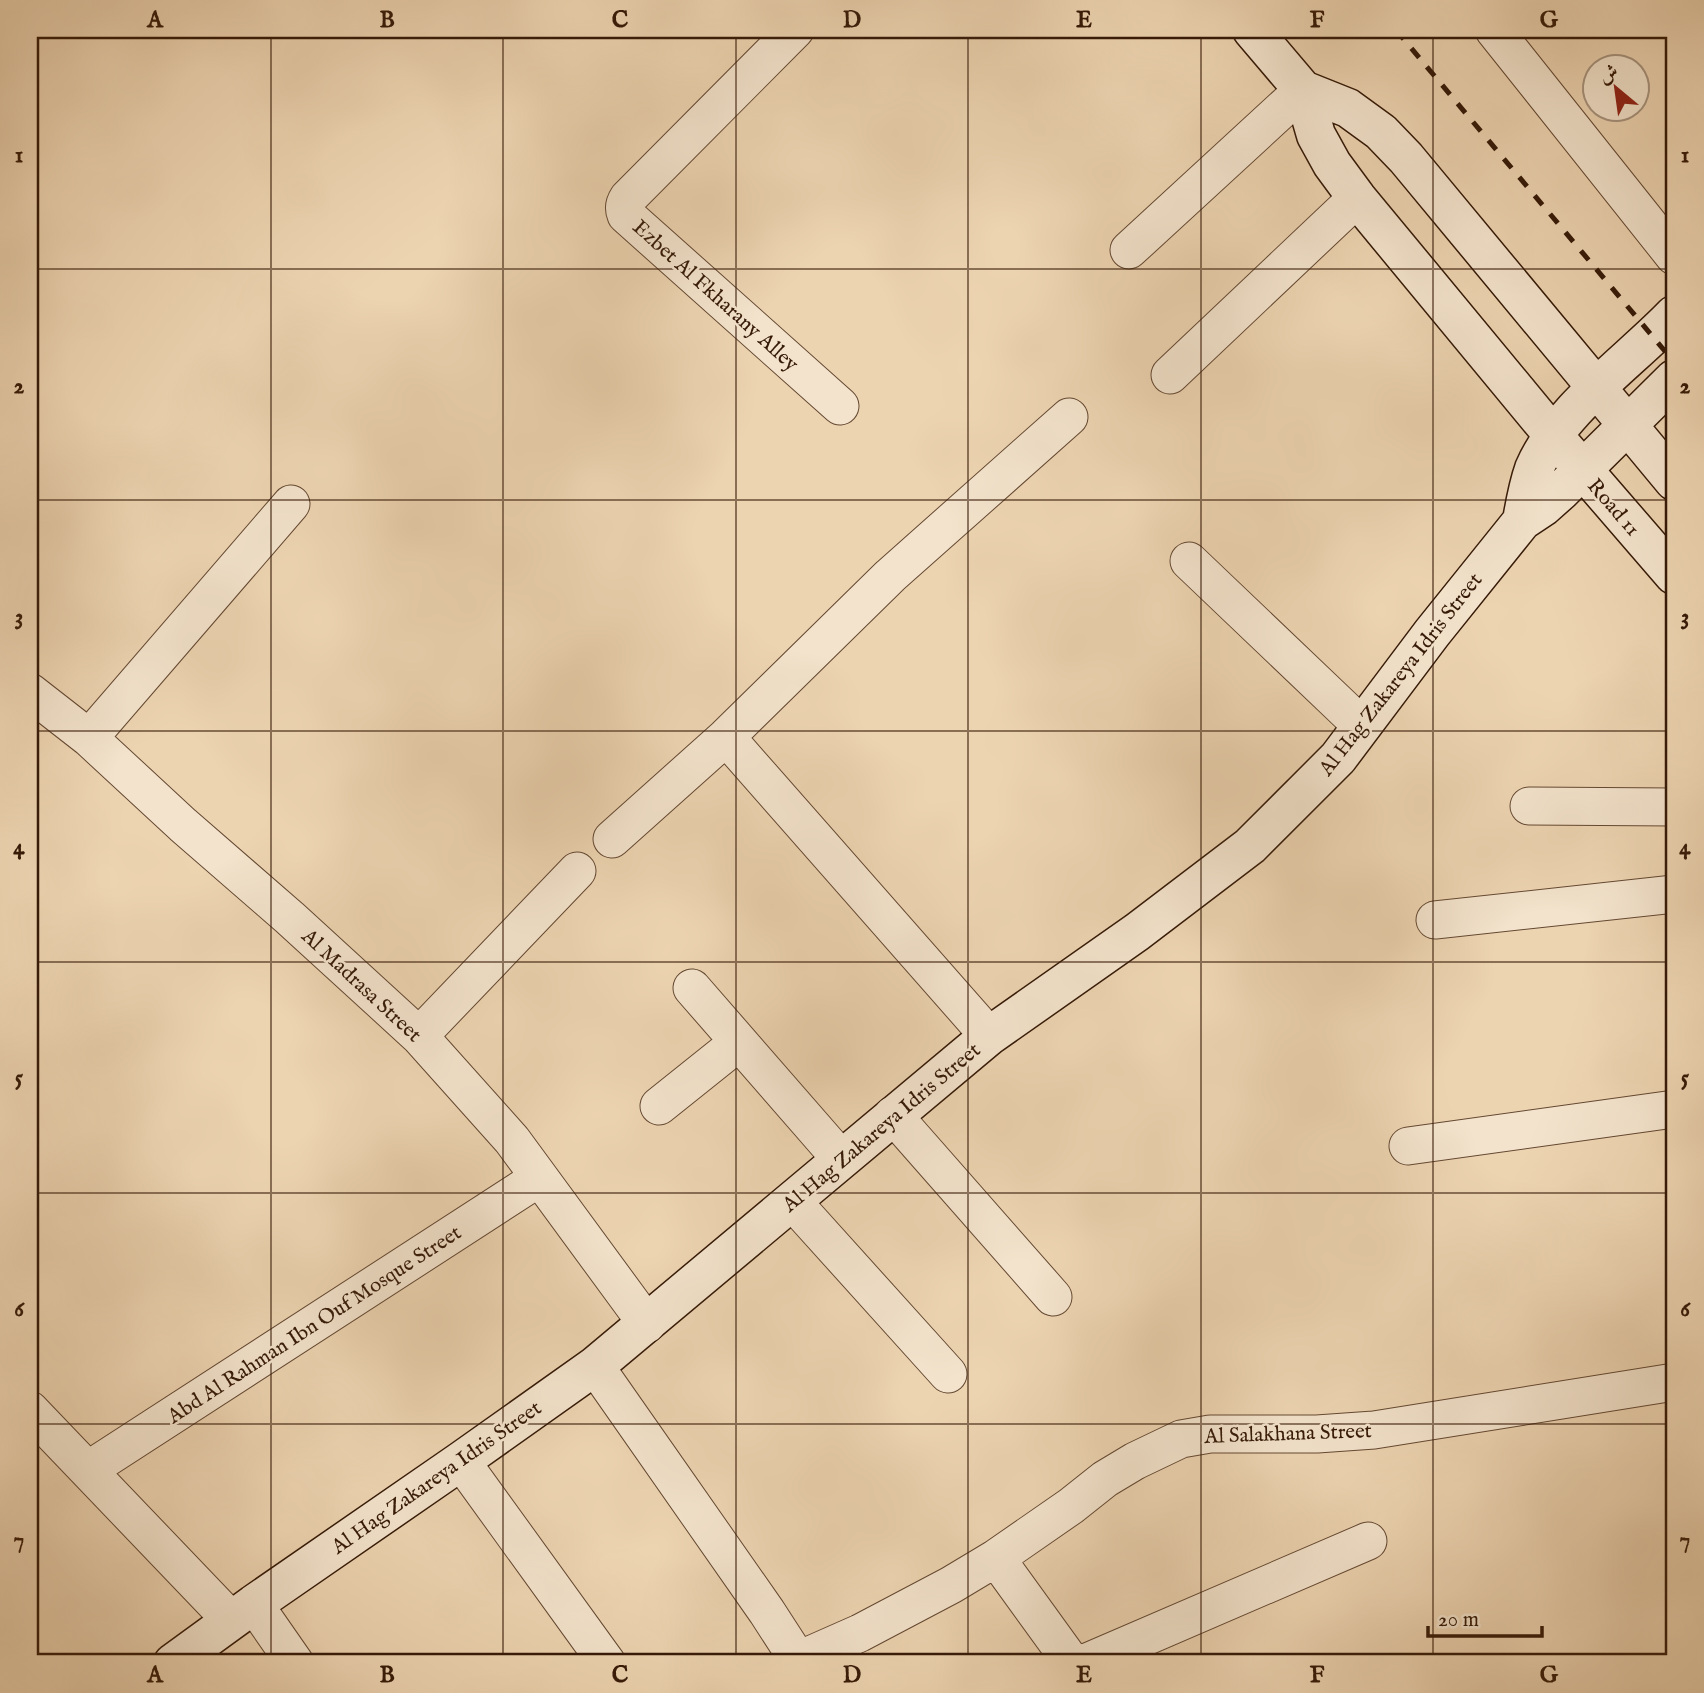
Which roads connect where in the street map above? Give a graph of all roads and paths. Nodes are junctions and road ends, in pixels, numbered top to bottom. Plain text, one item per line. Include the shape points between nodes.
1 (795, 30) edge
2 (1252, 30) edge
3 (1494, 30) edge
4 (1303, 90) junction
5 (1357, 198) junction
6 (1129, 250) dead end
7 (1674, 256) edge
8 (1674, 315) edge
9 (1170, 375) dead end
10 (1674, 379) edge
11 (1596, 388) junction
12 (840, 406) dead end
13 (1069, 416) dead end
14 (1627, 424) junction
15 (1553, 435) junction
16 (1582, 470) junction
17 (1674, 481) edge
18 (292, 504) dead end
19 (1522, 521) junction
20 (1189, 561) dead end
21 (1674, 575) edge
22 (30, 692) edge
23 (1362, 726) junction
24 (726, 737) junction
25 (89, 738) junction
26 (1529, 806) dead end
27 (1674, 807) edge
28 (612, 839) dead end
29 (577, 871) dead end
30 (1674, 894) edge
31 (1435, 920) dead end
32 (692, 988) dead end
33 (419, 1036) junction
34 (989, 1036) junction
35 (738, 1042) junction
36 (659, 1106) dead end
37 (1674, 1110) edge
38 (893, 1115) junction
39 (1408, 1146) dead end
40 (841, 1159) junction
41 (539, 1178) junction
42 (792, 1201) junction
43 (1053, 1297) dead end
44 (647, 1324) junction
45 (594, 1366) junction
46 (948, 1374) dead end
47 (1674, 1382) edge
48 (30, 1410) edge
49 (461, 1461) junction
50 (89, 1470) junction
51 (1367, 1541) dead end
52 (996, 1558) junction
53 (243, 1612) junction
54 (797, 1662) edge
55 (173, 1663) edge
56 (295, 1663) edge
57 (607, 1663) edge
58 (1072, 1663) edge
59 (1085, 1663) edge

1 - 12 street, Ezbet Al Fkharany Alley via 628,198 624,209
2 - 4 street
3 - 7 street
4 - 5 street, Road 11 via 1316,135
4 - 6 street
4 - 11 street via 1348,108 1381,132
5 - 9 street
5 - 15 street, Road 11
8 - 11 street, Al Hag Zakareya Idris Street
10 - 14 street, Al Hag Zakareya Idris Street
11 - 14 street
11 - 15 street, Al Hag Zakareya Idris Street
13 - 24 street via 890,576
14 - 16 street, Al Hag Zakareya Idris Street
14 - 17 street
15 - 16 street, Road 11
15 - 19 street, Al Hag Zakareya Idris Street via 1535,468
16 - 19 street, Al Hag Zakareya Idris Street
16 - 21 street, Road 11
18 - 25 street
19 - 23 street, Al Hag Zakareya Idris Street
20 - 23 street
22 - 25 street, Al Madrasa Street
23 - 34 street, Al Hag Zakareya Idris Street via 1338,758 1250,846
24 - 28 street
24 - 34 street
25 - 33 street, Al Madrasa Street
26 - 27 street
29 - 33 street
30 - 31 street
32 - 35 street
33 - 41 street, Al Madrasa Street via 512,1140
34 - 38 street, Al Hag Zakareya Idris Street
35 - 36 street
35 - 40 street
37 - 39 street
38 - 40 street, Al Hag Zakareya Idris Street
38 - 43 street
40 - 42 street, Al Hag Zakareya Idris Street
41 - 44 street, Al Madrasa Street
41 - 50 street, Abd Al Rahman Ibn Ouf Mosque Street
42 - 44 street, Al Hag Zakareya Idris Street
42 - 46 street
44 - 45 street, Al Hag Zakareya Idris Street
45 - 49 street, Al Hag Zakareya Idris Street
45 - 54 street via 767,1612
47 - 52 street, Al Salakhana Street via 1374,1430 1210,1434 1181,1439 1105,1479
48 - 50 street
49 - 53 street, Al Hag Zakareya Idris Street
49 - 57 street
50 - 53 street
51 - 59 street
52 - 54 street, Al Salakhana Street via 904,1611
52 - 58 street
53 - 55 street, Al Hag Zakareya Idris Street
53 - 56 street

